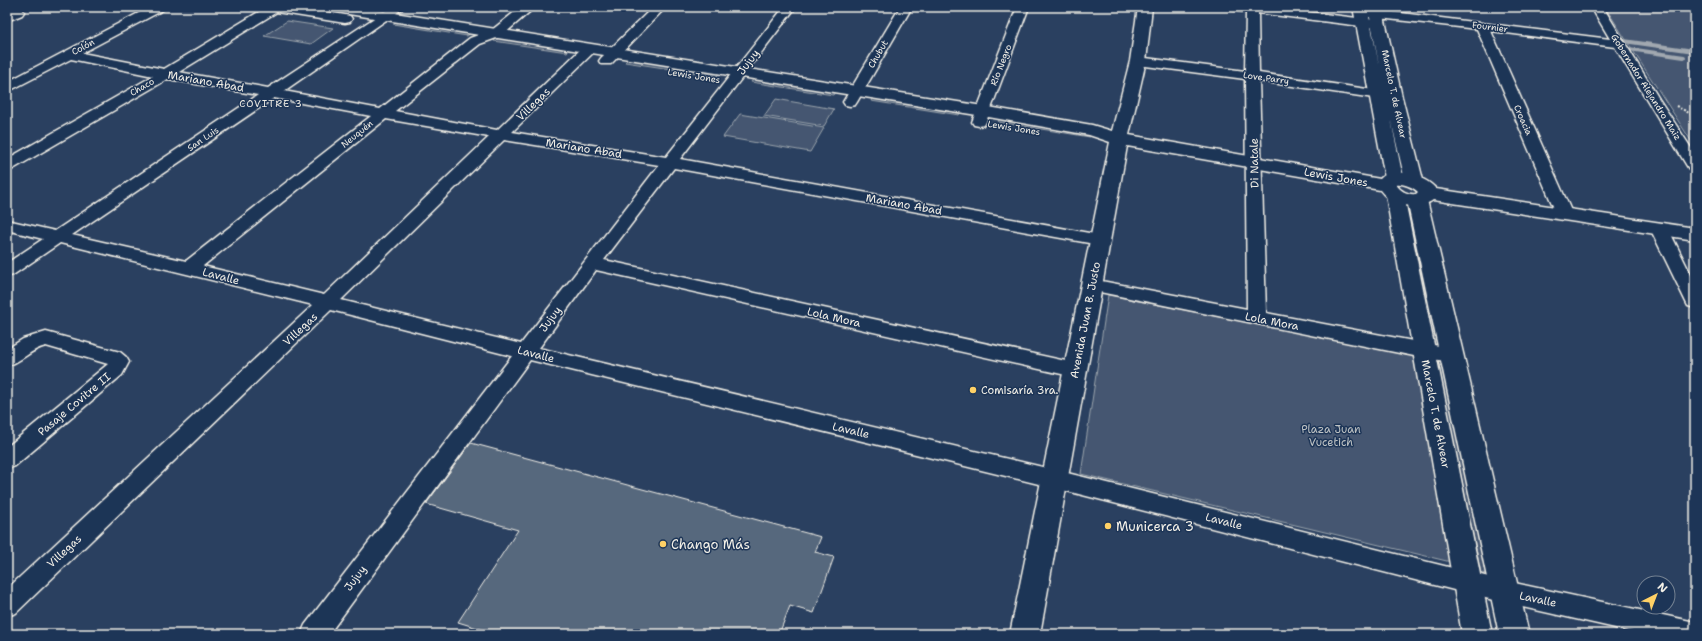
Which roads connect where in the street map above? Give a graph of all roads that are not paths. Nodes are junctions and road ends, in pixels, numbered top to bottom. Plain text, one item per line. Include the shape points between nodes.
1 (159, 7) edge
2 (274, 7) edge
3 (330, 7) edge
4 (399, 7) edge
5 (529, 7) edge
6 (660, 7) edge
7 (790, 7) edge
8 (906, 7) edge
9 (1023, 7) edge
10 (1144, 7) edge
11 (1597, 7) edge
12 (1245, 8) edge
13 (1369, 15) edge
14 (379, 20) junction
15 (1482, 26) junction
16 (497, 33) junction
17 (475, 41) junction
18 (1619, 44) junction
19 (585, 53) junction
20 (70, 55) junction
21 (610, 57) junction
22 (1138, 61) junction
23 (166, 74) junction
24 (1252, 76) junction
25 (736, 77) junction
26 (7, 88) edge
27 (272, 92) junction
28 (1377, 95) junction
29 (854, 96) junction
30 (1394, 97) junction
31 (383, 113) junction
32 (981, 117) junction
33 (500, 135) junction
34 (1119, 139) junction
35 (669, 162) junction
36 (1254, 162) junction
37 (7, 166) edge
38 (1695, 166) edge
39 (1406, 189) junction
40 (1564, 213) junction
41 (7, 225) edge
42 (1659, 228) junction
43 (1695, 234) edge
44 (58, 237) junction
45 (1100, 240) junction
46 (592, 263) junction
47 (189, 268) junction
48 (7, 271) edge
49 (1091, 285) junction
50 (328, 302) junction
51 (1695, 302) edge
52 (1257, 318) junction
53 (1424, 351) junction
54 (525, 352) junction
55 (1453, 355) junction
56 (7, 359) edge
57 (1075, 370) junction
58 (7, 460) edge
59 (1055, 479) junction
60 (1468, 582) junction
61 (1505, 592) junction
62 (7, 605) edge
63 (314, 634) edge
64 (1025, 634) edge
65 (1477, 634) edge
66 (1514, 634) edge
67 (1695, 634) edge

1 - 20 street, Colón
2 - 14 main road, Lewis Jones
2 - 23 street, Chaco
3 - 14 main road, Lewis Jones
4 - 14 street, San Luis
5 - 16 street, Neuquén
6 - 21 street
7 - 25 street, Jujuy
8 - 29 street, Chubut
9 - 32 street, Río Negro
10 - 22 main road, Avenida Juan B. Justo
11 - 18 street, Gobernador Alejandro Maiz
12 - 13 street, Fournier
12 - 24 street, Di Natale
13 - 15 street, Fournier
13 - 28 main road, Marcelo T. de Alvear
13 - 30 main road, Marcelo T. de Alvear
14 - 16 main road, Lewis Jones
14 - 17 main road, Lewis Jones
14 - 27 street, San Luis
15 - 18 street, Fournier
15 - 40 street, Croacia
16 - 17 street, Neuquén
16 - 19 main road, Lewis Jones
17 - 19 main road, Lewis Jones
17 - 31 street, Neuquén
18 - 38 street, Gobernador Alejandro Maiz
19 - 21 main road, Lewis Jones
19 - 33 street, Villegas
20 - 23 street, Mariano Abad
20 - 26 street, Colón
21 - 25 main road, Lewis Jones
22 - 24 street, Love Parry
22 - 34 main road, Avenida Juan B. Justo
23 - 27 street, Mariano Abad
23 - 37 street, Chaco
24 - 28 street, Love Parry
24 - 36 street, Di Natale
25 - 29 main road, Lewis Jones
25 - 35 street, Jujuy
27 - 31 street, Mariano Abad
27 - 44 street, San Luis
28 - 30 street, Love Parry
28 - 39 main road, Marcelo T. de Alvear
29 - 32 main road, Lewis Jones
30 - 39 main road, Marcelo T. de Alvear
31 - 33 street, Mariano Abad
31 - 47 street, Neuquén
32 - 34 main road, Lewis Jones via 1092,140
33 - 35 street, Mariano Abad
33 - 50 street, Villegas
34 - 36 main road, Lewis Jones
34 - 45 main road, Avenida Juan B. Justo
35 - 45 street, Mariano Abad
35 - 46 street, Jujuy
36 - 39 main road, Lewis Jones
36 - 52 street, Di Natale
39 - 40 main road, Lewis Jones
39 - 53 main road, Marcelo T. de Alvear
39 - 55 main road, Marcelo T. de Alvear
40 - 42 main road, Lewis Jones
41 - 44 street, Lavalle
42 - 43 main road, Lewis Jones
42 - 51 street
44 - 47 street, Lavalle
44 - 48 street, San Luis
45 - 49 main road, Avenida Juan B. Justo
46 - 54 street, Jujuy
46 - 57 street, Lola Mora
47 - 50 street, Lavalle
49 - 52 street, Lola Mora
49 - 57 main road, Avenida Juan B. Justo
50 - 54 street, Lavalle
50 - 62 street, Villegas
52 - 53 street, Lola Mora
53 - 55 street, Lola Mora
53 - 60 main road, Marcelo T. de Alvear
54 - 59 street, Lavalle
54 - 63 street, Jujuy
55 - 61 main road, Marcelo T. de Alvear
56 - 58 street, Pasaje Covitre II via 25,345 46,339 113,357 119,362 115,370
57 - 59 main road, Avenida Juan B. Justo
59 - 60 street, Lavalle
59 - 64 main road, Avenida Juan B. Justo
60 - 61 street, Lavalle
60 - 65 main road, Marcelo T. de Alvear
61 - 66 main road, Marcelo T. de Alvear
61 - 67 street, Lavalle

